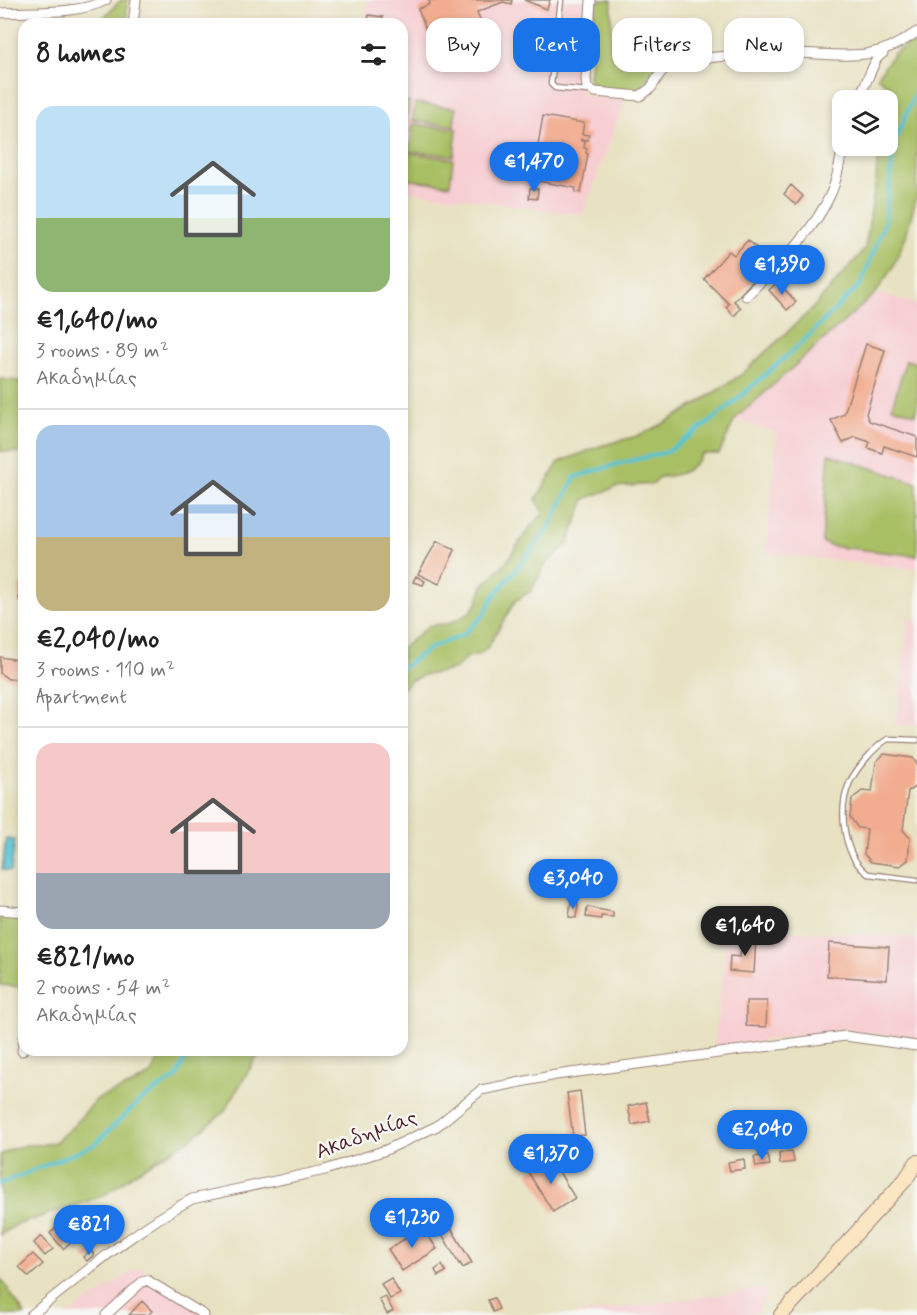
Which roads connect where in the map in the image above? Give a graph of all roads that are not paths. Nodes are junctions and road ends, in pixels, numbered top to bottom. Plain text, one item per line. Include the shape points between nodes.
1 (106, 0) edge
2 (136, 0) edge
3 (561, 0) edge
4 (591, 0) edge
5 (0, 13) edge
6 (134, 18) edge
7 (917, 32) edge
8 (888, 50) junction
9 (863, 90) edge
10 (595, 92) junction
11 (841, 156) edge
12 (746, 296) dead end
13 (917, 740) edge
14 (917, 880) edge
15 (0, 910) edge
16 (18, 912) edge
17 (917, 1046) edge
18 (917, 1162) edge
19 (911, 1181) edge
20 (31, 1315) edge
21 (106, 1315) edge
22 (204, 1315) edge
23 (781, 1315) edge

1 - 5 street via 80,9
2 - 6 street
3 - 10 lane via 551,84 555,88
4 - 10 street via 586,83
7 - 8 street
8 - 9 street via 877,58
8 - 10 street via 861,55 793,53 683,60 661,72 651,88 640,96
11 - 12 street via 834,184 821,211 789,252
13 - 14 lane via 888,739 867,759 850,783 844,822 851,851 868,874
15 - 16 street
17 - 20 street, Ακαδημίας via 845,1036 556,1075 482,1090 437,1126 386,1150 325,1170 192,1198 128,1240
18 - 19 main road
19 - 23 main road
21 - 22 street via 147,1280

